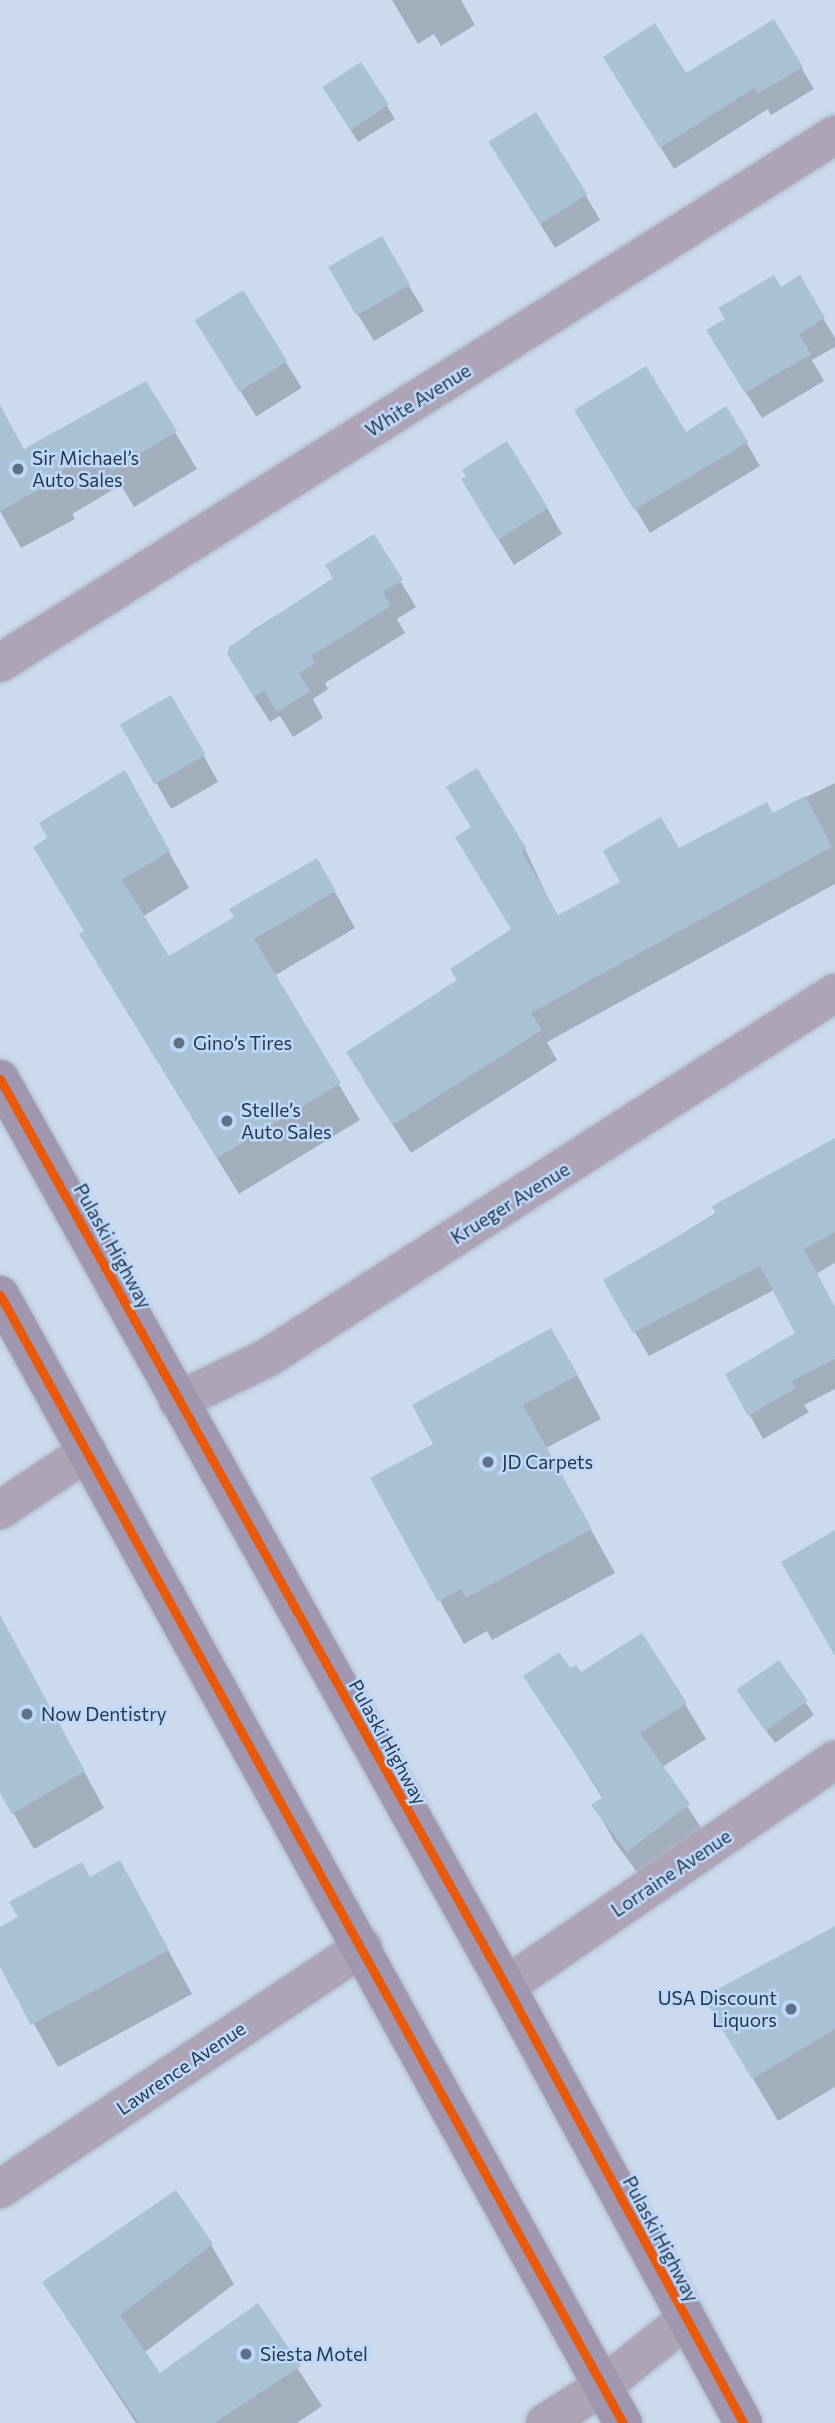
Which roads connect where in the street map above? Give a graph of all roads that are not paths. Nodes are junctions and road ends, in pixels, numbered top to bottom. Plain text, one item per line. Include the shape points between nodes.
1 (835, 135) edge
2 (0, 663) edge
3 (835, 992) edge
4 (0, 1079) edge
5 (0, 1295) edge
6 (178, 1401) junction
7 (87, 1452) junction
8 (0, 1510) edge
9 (835, 1760) edge
10 (363, 1947) junction
11 (506, 1986) junction
12 (0, 2189) edge
13 (685, 2319) junction
14 (603, 2386) junction
15 (545, 2423) edge
16 (623, 2423) edge
17 (743, 2423) edge

1 - 2 street, White Avenue
3 - 6 street, Krueger Avenue via 267,1358
4 - 6 highway, Pulaski Highway
5 - 7 highway
6 - 11 highway, Pulaski Highway
7 - 8 street
7 - 10 highway
9 - 11 street, Lorraine Avenue
10 - 12 street, Lawrence Avenue
10 - 14 highway
11 - 13 highway, Pulaski Highway
13 - 14 street
13 - 17 highway, Pulaski Highway
14 - 15 street
14 - 16 highway

